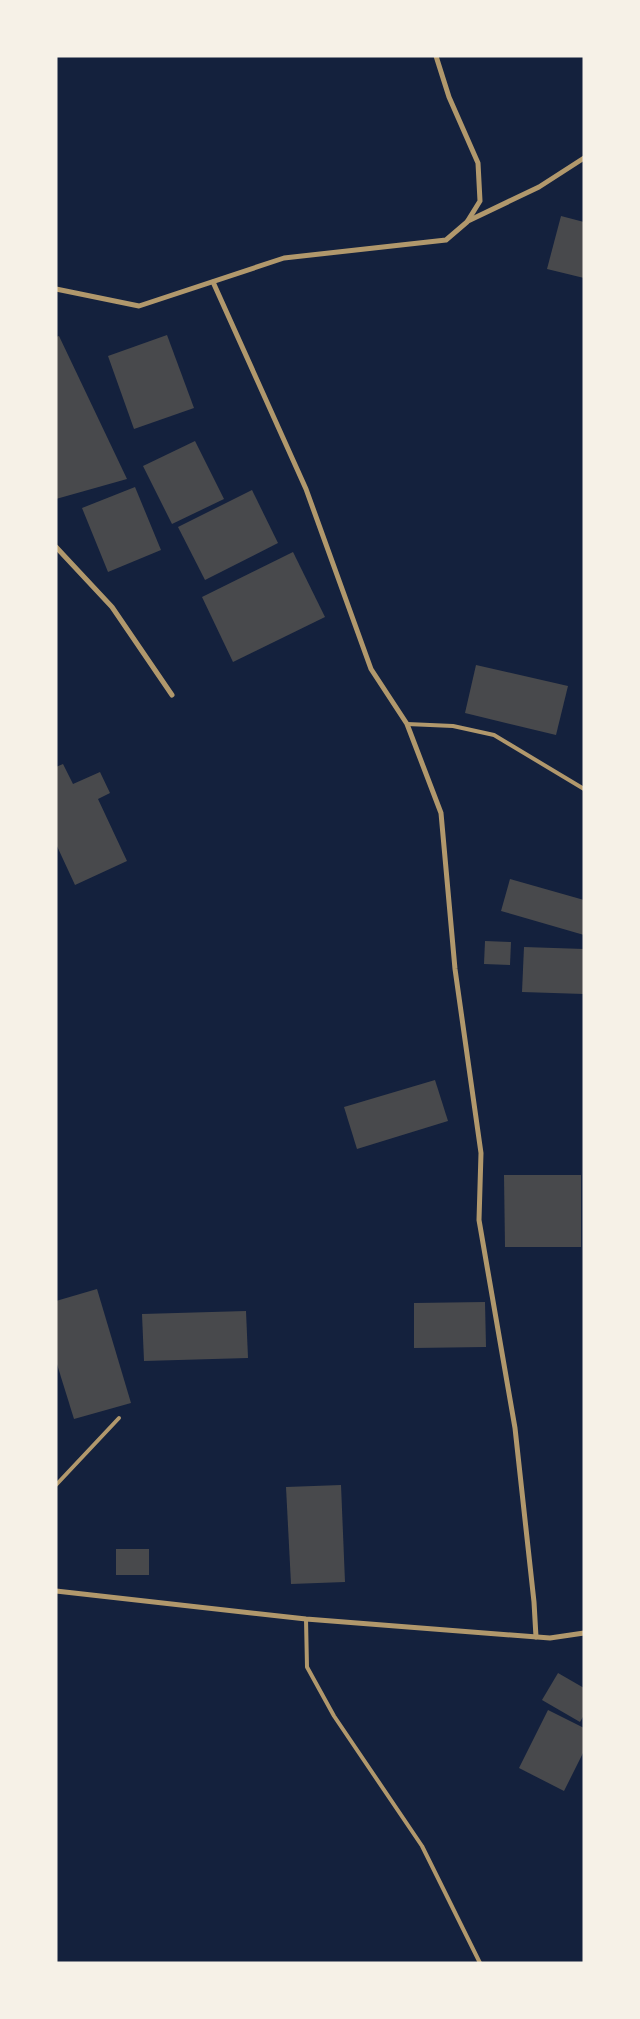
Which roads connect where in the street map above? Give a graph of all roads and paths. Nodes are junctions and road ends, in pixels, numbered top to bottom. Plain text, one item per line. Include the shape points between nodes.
1 (436, 56) edge
2 (584, 158) edge
3 (467, 222) junction
4 (213, 282) junction
5 (56, 288) edge
6 (56, 547) edge
7 (172, 695) dead end
8 (407, 724) junction
9 (584, 789) edge
10 (119, 1418) dead end
11 (56, 1485) edge
12 (56, 1591) edge
13 (306, 1620) junction
14 (584, 1633) edge
15 (536, 1637) junction
16 (480, 1963) edge

1 - 3 street via 449,97 478,163 480,201
2 - 3 street via 539,187
3 - 4 street via 446,240 284,258
4 - 5 street via 138,306
4 - 8 street via 306,489 372,669
6 - 7 street via 112,607
8 - 9 lane via 453,726 494,735
8 - 15 street via 441,813 455,969 481,1153 479,1220 515,1428
10 - 11 lane
12 - 13 street
13 - 15 street
13 - 16 lane via 307,1667 334,1716 422,1846
14 - 15 street

